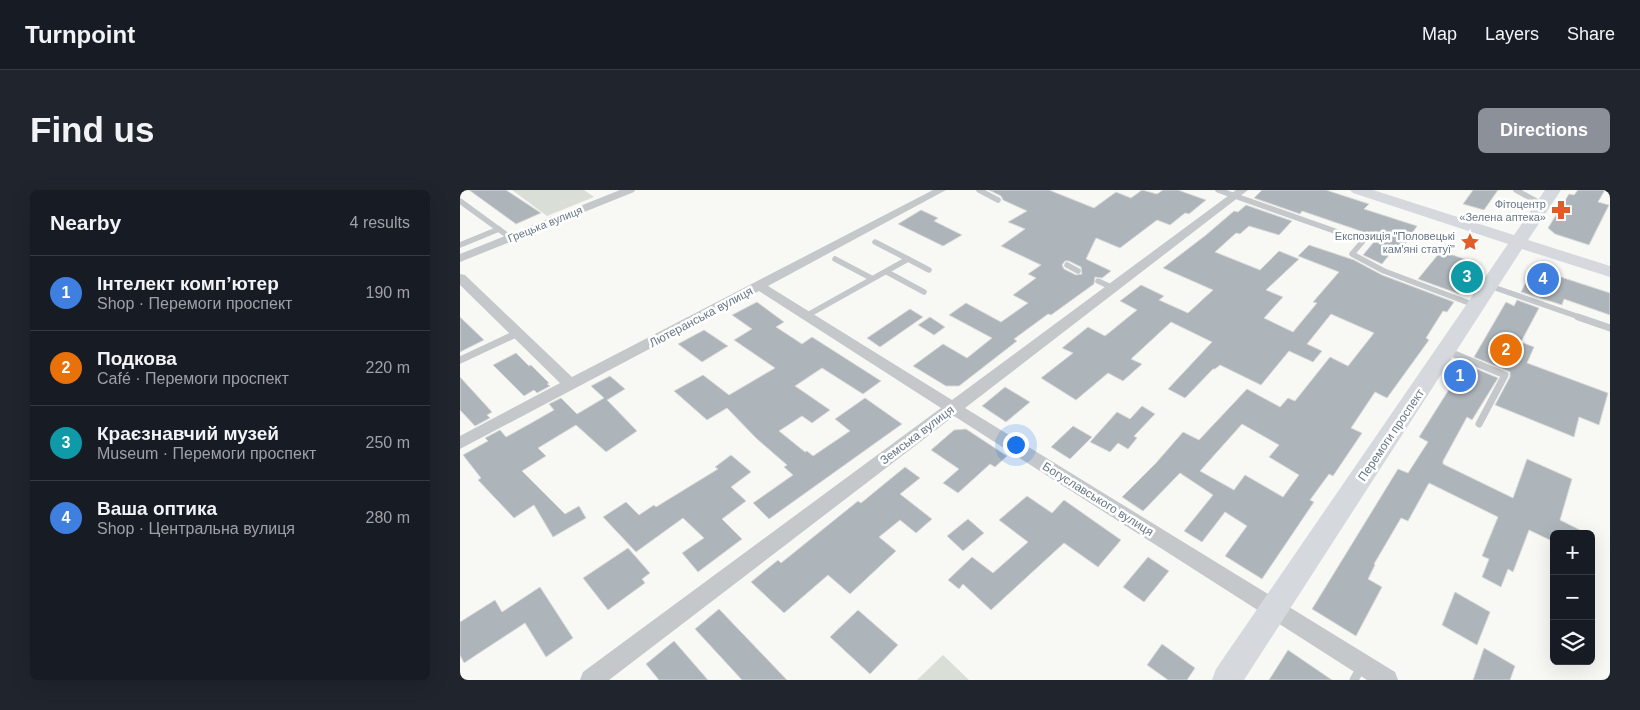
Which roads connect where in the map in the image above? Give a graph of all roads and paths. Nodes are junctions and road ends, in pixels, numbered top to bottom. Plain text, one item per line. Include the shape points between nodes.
1 (598, 190) edge
2 (630, 190) edge
3 (941, 190) edge
4 (979, 190) edge
5 (1218, 190) edge
6 (1358, 190) edge
7 (1388, 190) edge
8 (1516, 190) edge
9 (1553, 190) edge
10 (1239, 193) edge
11 (610, 198) junction
12 (998, 200) dead end
13 (460, 201) edge
14 (1543, 205) junction
15 (499, 229) junction
16 (511, 238) junction
17 (1522, 238) junction
18 (875, 242) dead end
19 (460, 245) edge
20 (460, 258) edge
21 (835, 258) dead end
22 (908, 259) junction
23 (1610, 260) edge
24 (1067, 265) dead end
25 (929, 270) dead end
26 (1078, 271) dead end
27 (887, 272) junction
28 (1610, 272) edge
29 (460, 278) edge
30 (871, 278) junction
31 (759, 286) junction
32 (1490, 286) junction
33 (924, 292) dead end
34 (1477, 306) junction
35 (806, 316) junction
36 (1610, 328) edge
37 (518, 333) junction
38 (1447, 351) junction
39 (460, 360) edge
40 (571, 385) junction
41 (954, 408) junction
42 (1479, 424) dead end
43 (460, 443) edge
44 (1274, 610) junction
45 (1358, 672) edge
46 (591, 680) edge
47 (1227, 680) edge
48 (1387, 680) edge

1 - 11 street
2 - 11 street, Грецька вулиця
3 - 31 street, Лютеранська вулиця
4 - 12 lane
5 - 10 lane
6 - 17 street
7 - 17 street
8 - 14 lane
9 - 14 street, Перемоги проспект
10 - 34 lane via 1363,241 1352,254 1384,271
10 - 41 street, Земська вулиця via 1106,284
11 - 16 street, Грецька вулиця
13 - 15 lane
14 - 17 street, Перемоги проспект
15 - 16 lane
15 - 19 lane
16 - 20 street, Грецька вулиця
17 - 23 street
17 - 28 street
17 - 32 street, Перемоги проспект
18 - 22 lane
21 - 30 lane
22 - 25 lane
22 - 27 lane
24 - 26 lane
27 - 30 lane
27 - 33 lane
29 - 37 street
30 - 35 lane
31 - 35 street, Богуславського вулиця
31 - 40 street, Лютеранська вулиця
32 - 34 street, Перемоги проспект
32 - 36 lane
34 - 38 street, Перемоги проспект
35 - 41 street, Богуславського вулиця
37 - 39 lane
37 - 40 street
38 - 42 lane via 1505,375
38 - 44 street, Перемоги проспект
40 - 43 street, Лютеранська вулиця
41 - 44 street, Богуславського вулиця
41 - 46 street, Земська вулиця
44 - 45 street, Богуславського вулиця
44 - 47 street, Перемоги проспект
45 - 48 street, Богуславського вулиця

